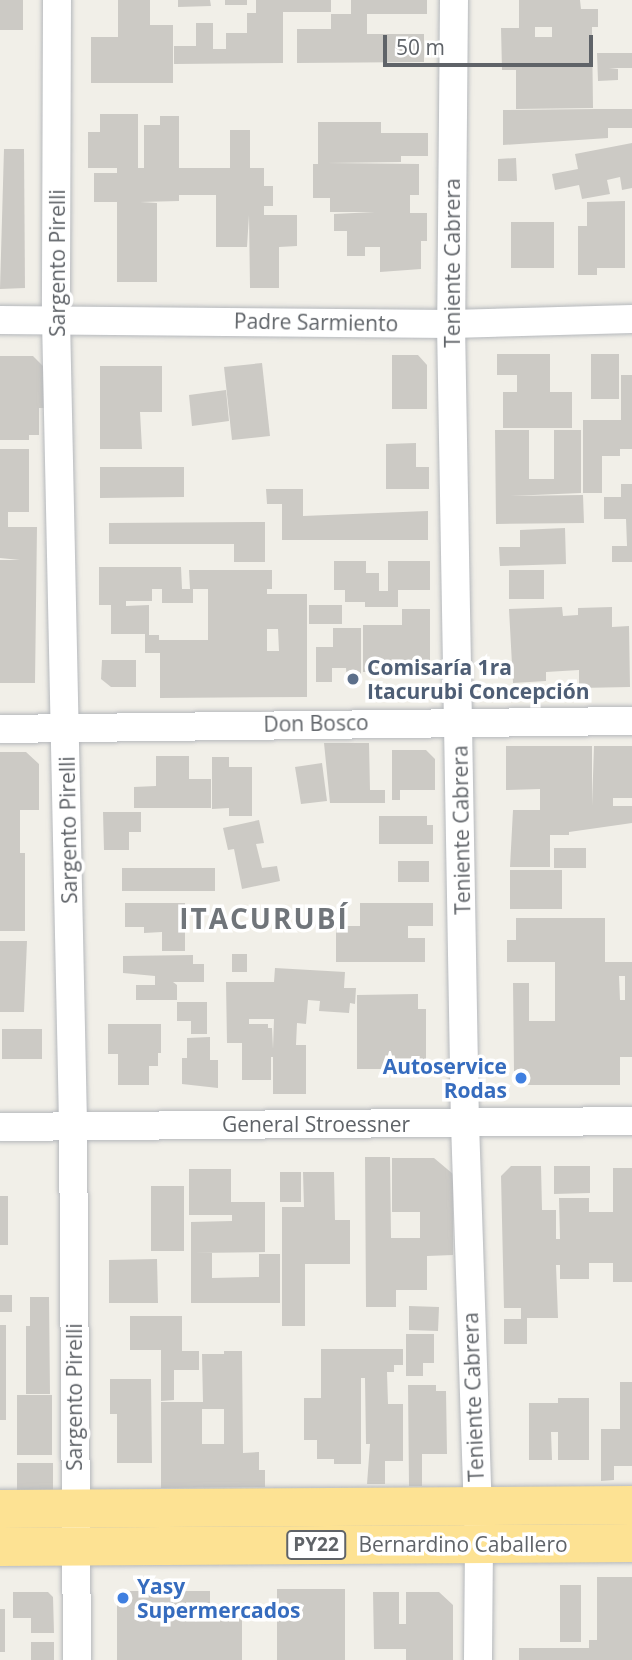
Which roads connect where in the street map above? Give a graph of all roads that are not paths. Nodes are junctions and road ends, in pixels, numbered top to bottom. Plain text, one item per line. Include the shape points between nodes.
1 (57, 0) edge
2 (454, 0) edge
3 (632, 319) edge
4 (0, 320) edge
5 (56, 320) junction
6 (451, 324) junction
7 (459, 721) junction
8 (632, 721) edge
9 (67, 726) junction
10 (0, 729) edge
11 (632, 1121) edge
12 (466, 1123) junction
13 (73, 1125) junction
14 (0, 1127) edge
15 (632, 1505) edge
16 (476, 1506) junction
17 (0, 1509) edge
18 (74, 1509) junction
19 (632, 1542) edge
20 (479, 1544) junction
21 (0, 1547) edge
22 (75, 1547) junction
23 (77, 1660) edge
24 (478, 1660) edge

1 - 5 street, Sargento Pirelli
2 - 6 street, Teniente Cabrera
3 - 6 street, Padre Sarmiento
4 - 5 street, Padre Sarmiento
5 - 6 street, Padre Sarmiento
5 - 9 street, Sargento Pirelli
6 - 7 street, Teniente Cabrera
7 - 8 street, Don Bosco
7 - 9 street, Don Bosco
7 - 12 street, Teniente Cabrera
9 - 10 street, Don Bosco
9 - 13 street, Sargento Pirelli
11 - 12 street, General Stroessner
12 - 13 street, General Stroessner
12 - 16 street, Teniente Cabrera
13 - 14 street, General Stroessner
13 - 18 street, Sargento Pirelli
15 - 16 highway, Bernardino Caballero / PY22
16 - 18 highway, Bernardino Caballero / PY22
16 - 20 street, Teniente Cabrera
17 - 18 highway, Bernardino Caballero / PY22
18 - 22 street, Sargento Pirelli
19 - 20 highway, Bernardino Caballero / PY22
20 - 22 highway, Bernardino Caballero / PY22
20 - 24 street, Teniente Cabrera
21 - 22 highway, Bernardino Caballero / PY22
22 - 23 street, Sargento Pirelli

